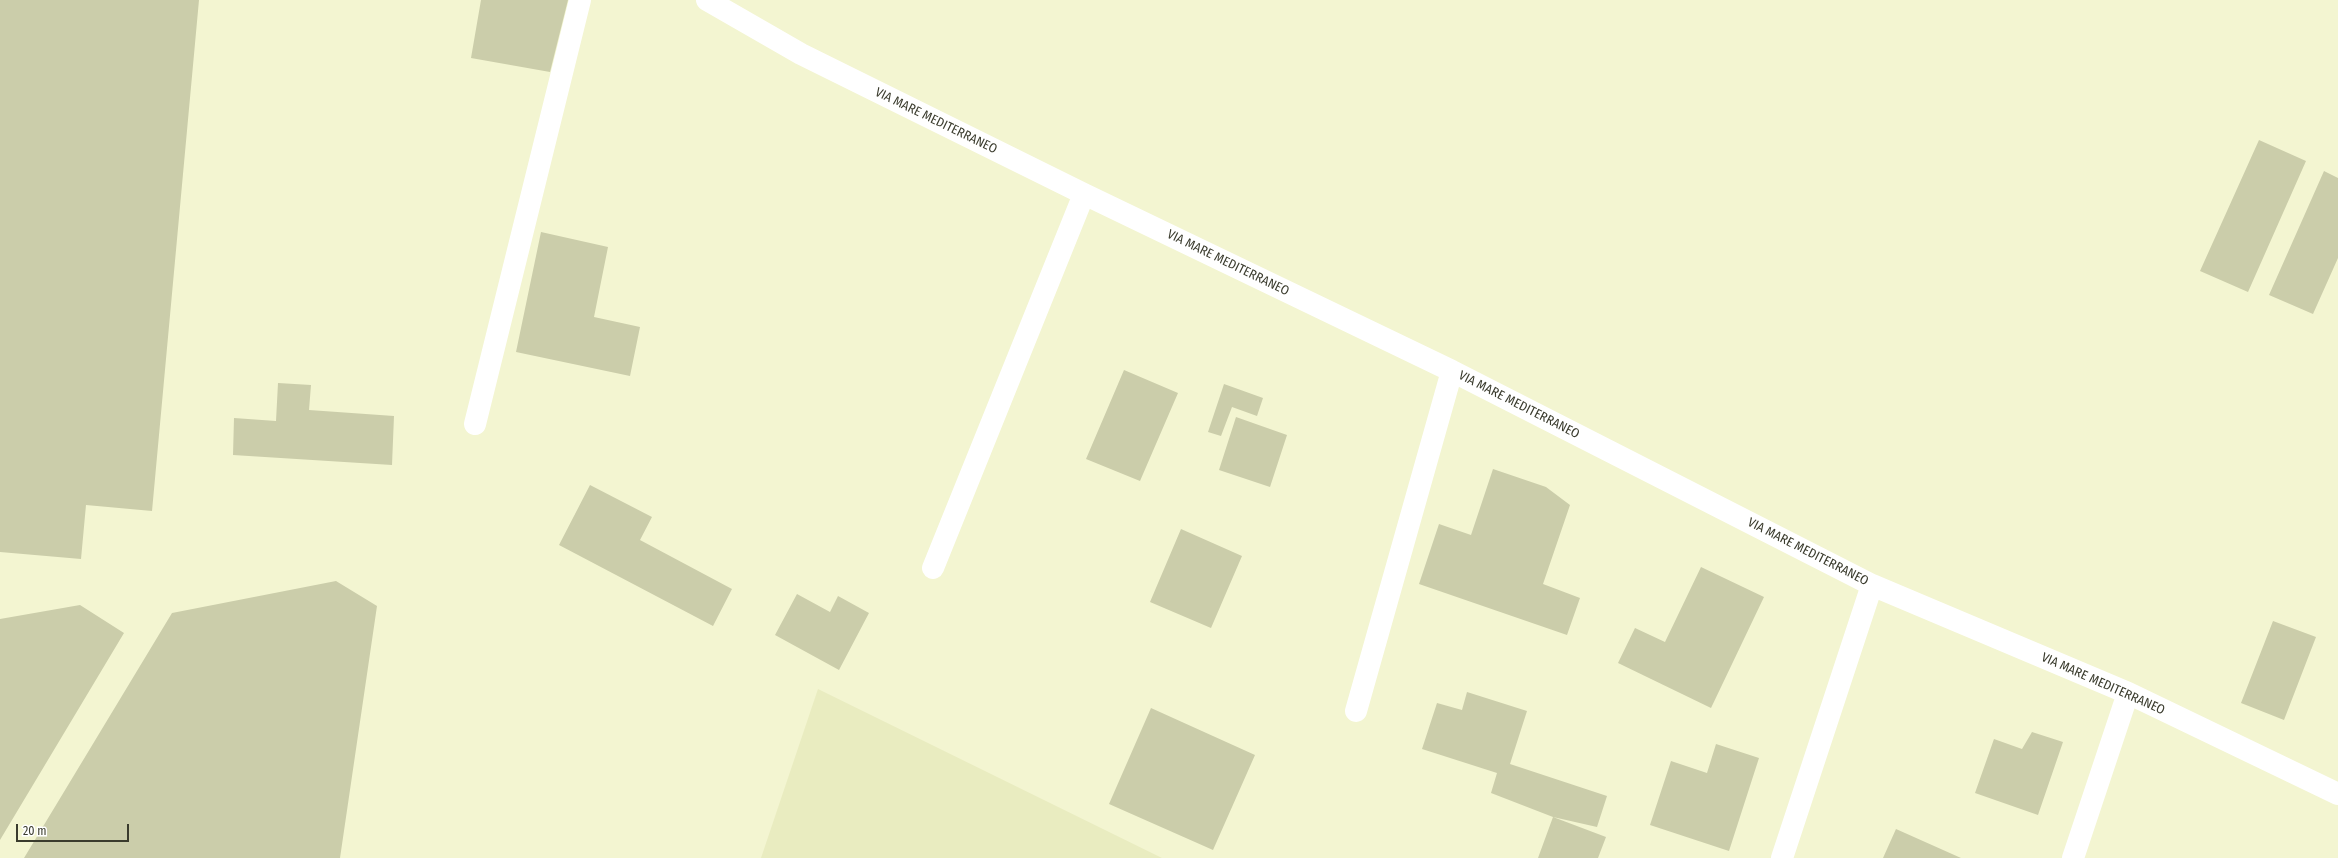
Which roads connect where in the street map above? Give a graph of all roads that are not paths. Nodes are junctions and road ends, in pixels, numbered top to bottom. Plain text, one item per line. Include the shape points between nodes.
1 (580, 0) edge
2 (707, 0) edge
3 (1084, 194) junction
4 (1452, 371) junction
5 (475, 424) dead end
6 (933, 568) dead end
7 (1872, 585) junction
8 (2128, 693) junction
9 (1356, 711) dead end
10 (2338, 794) edge
11 (1782, 858) edge
12 (2073, 858) edge

1 - 5 street
2 - 3 street, VIA MARE MEDITERRANEO via 801,54
3 - 4 street, VIA MARE MEDITERRANEO
3 - 6 street
4 - 7 street, VIA MARE MEDITERRANEO
4 - 9 street
7 - 8 street, VIA MARE MEDITERRANEO
7 - 11 street
8 - 10 street, VIA MARE MEDITERRANEO
8 - 12 street

